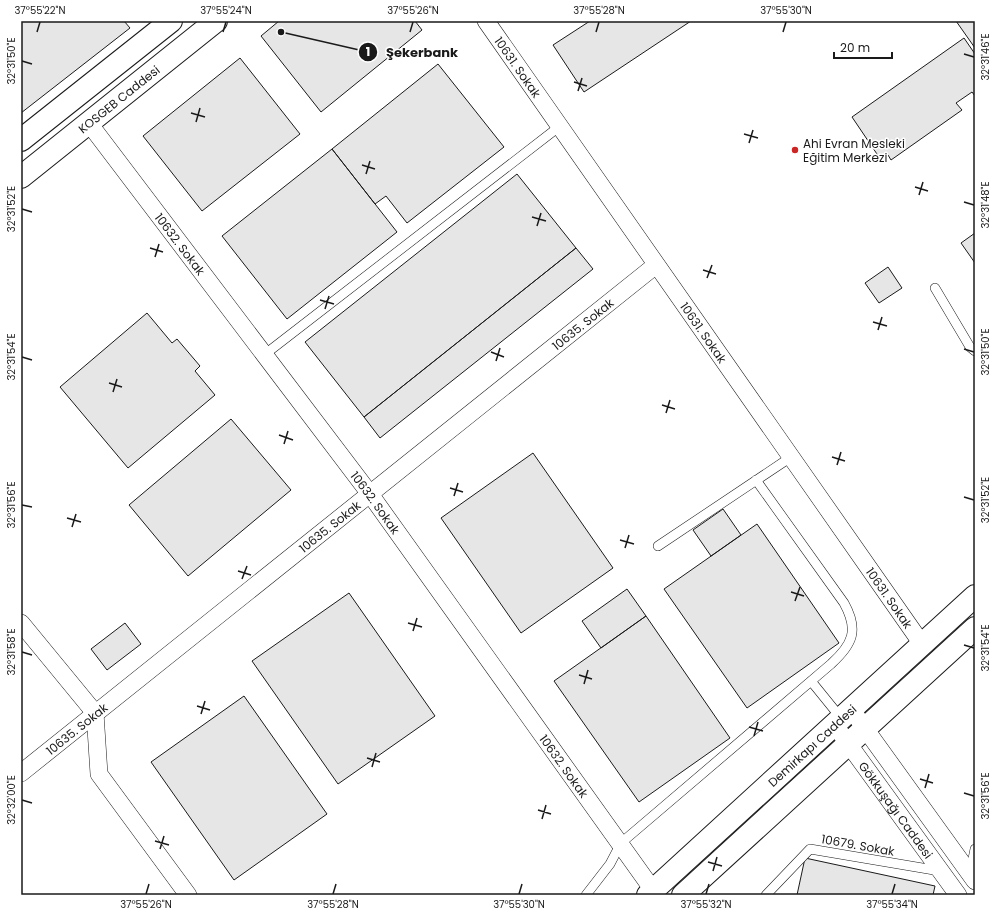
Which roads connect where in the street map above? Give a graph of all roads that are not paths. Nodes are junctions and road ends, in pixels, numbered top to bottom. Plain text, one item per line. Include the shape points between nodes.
1 (171, 21) edge
2 (216, 21) edge
3 (486, 21) edge
4 (88, 122) junction
5 (560, 126) junction
6 (21, 140) edge
7 (21, 177) edge
8 (656, 265) junction
9 (934, 288) dead end
10 (975, 351) edge
11 (264, 355) junction
12 (791, 458) junction
13 (756, 480) junction
14 (370, 494) junction
15 (658, 546) dead end
16 (975, 596) edge
17 (21, 623) edge
18 (975, 628) edge
19 (922, 644) junction
20 (811, 681) junction
21 (95, 713) junction
22 (842, 717) junction
23 (865, 729) junction
24 (848, 744) junction
25 (21, 773) edge
26 (620, 843) junction
27 (975, 849) edge
28 (942, 872) junction
29 (972, 878) edge
30 (651, 892) edge
31 (188, 895) edge
32 (586, 895) edge
33 (683, 895) edge
34 (766, 895) edge
35 (958, 895) edge

1 - 6 street
2 - 4 street, KOSGEB Caddesi
3 - 5 street, 10631. Sokak
4 - 7 street, KOSGEB Caddesi
4 - 11 street, 10632. Sokak
5 - 8 street, 10631. Sokak
5 - 11 lane
8 - 12 street, 10631. Sokak
8 - 14 street, 10635. Sokak
9 - 10 lane via 970,347
11 - 14 street, 10632. Sokak
12 - 13 lane
12 - 19 street, 10631. Sokak
13 - 15 lane
13 - 20 lane via 850,614 854,627 851,640 843,654
14 - 21 street, 10635. Sokak
14 - 26 street, 10632. Sokak
16 - 19 street, Demirkapı Caddesi
17 - 21 street
18 - 23 street, Demirkapı Caddesi
19 - 22 street, Demirkapı Caddesi
20 - 22 lane
20 - 26 lane
21 - 25 street, 10635. Sokak
21 - 31 street via 99,774
22 - 23 street
22 - 24 street, Gökkuşağı Caddesi
22 - 30 street, Demirkapı Caddesi
23 - 24 street, Demirkapı Caddesi
23 - 29 street
24 - 28 street, Gökkuşağı Caddesi
24 - 33 street, Demirkapı Caddesi
26 - 30 street, 10632. Sokak
26 - 32 lane via 610,864
27 - 29 lane
28 - 34 lane, 10679. Sokak via 810,849
28 - 35 street, Gökkuşağı Caddesi

